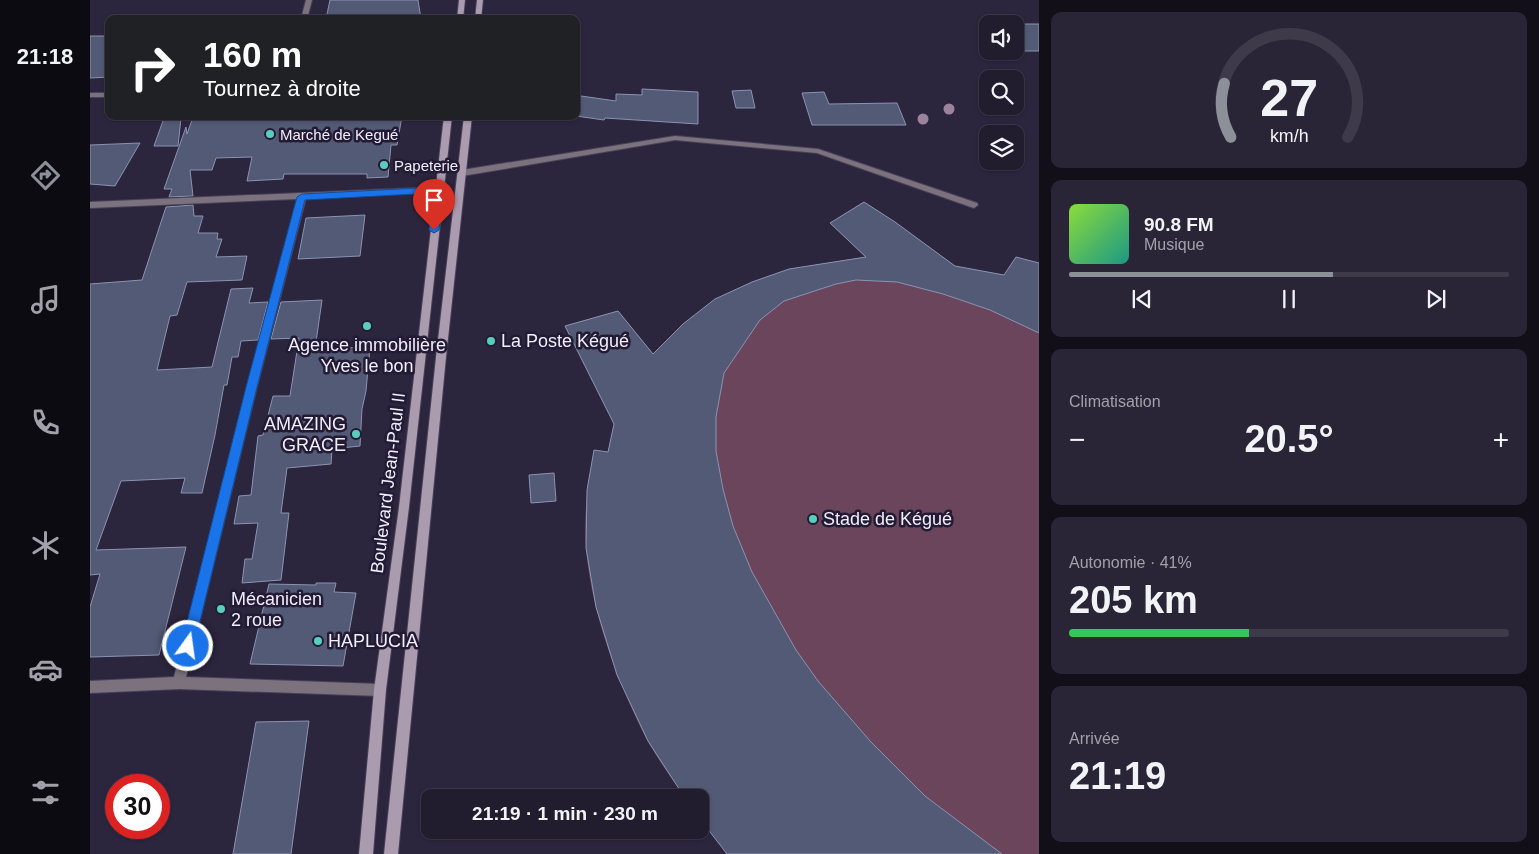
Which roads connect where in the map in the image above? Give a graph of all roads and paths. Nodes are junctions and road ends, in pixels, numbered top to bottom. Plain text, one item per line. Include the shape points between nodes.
1 (309, 0) edge
2 (462, 0) edge
3 (480, 0) edge
4 (305, 15) edge
5 (460, 15) edge
6 (478, 15) edge
7 (105, 94) edge
8 (90, 95) edge
9 (447, 120) edge
10 (468, 120) edge
11 (462, 173) junction
12 (438, 190) junction
13 (302, 197) junction
14 (90, 205) edge
15 (974, 206) dead end
16 (179, 683) junction
17 (90, 688) edge
18 (380, 690) junction
19 (366, 854) edge
20 (391, 854) edge

1 - 4 street
2 - 5 main road
3 - 6 main road
7 - 8 street
9 - 12 main road, Boulevard Jean-Paul II
10 - 11 main road
11 - 15 street via 675,138 818,151
11 - 20 main road
12 - 13 street
12 - 18 main road, Boulevard Jean-Paul II via 404,507
13 - 14 street
13 - 16 street
16 - 17 street
16 - 18 street
18 - 19 main road, Boulevard Jean-Paul II

